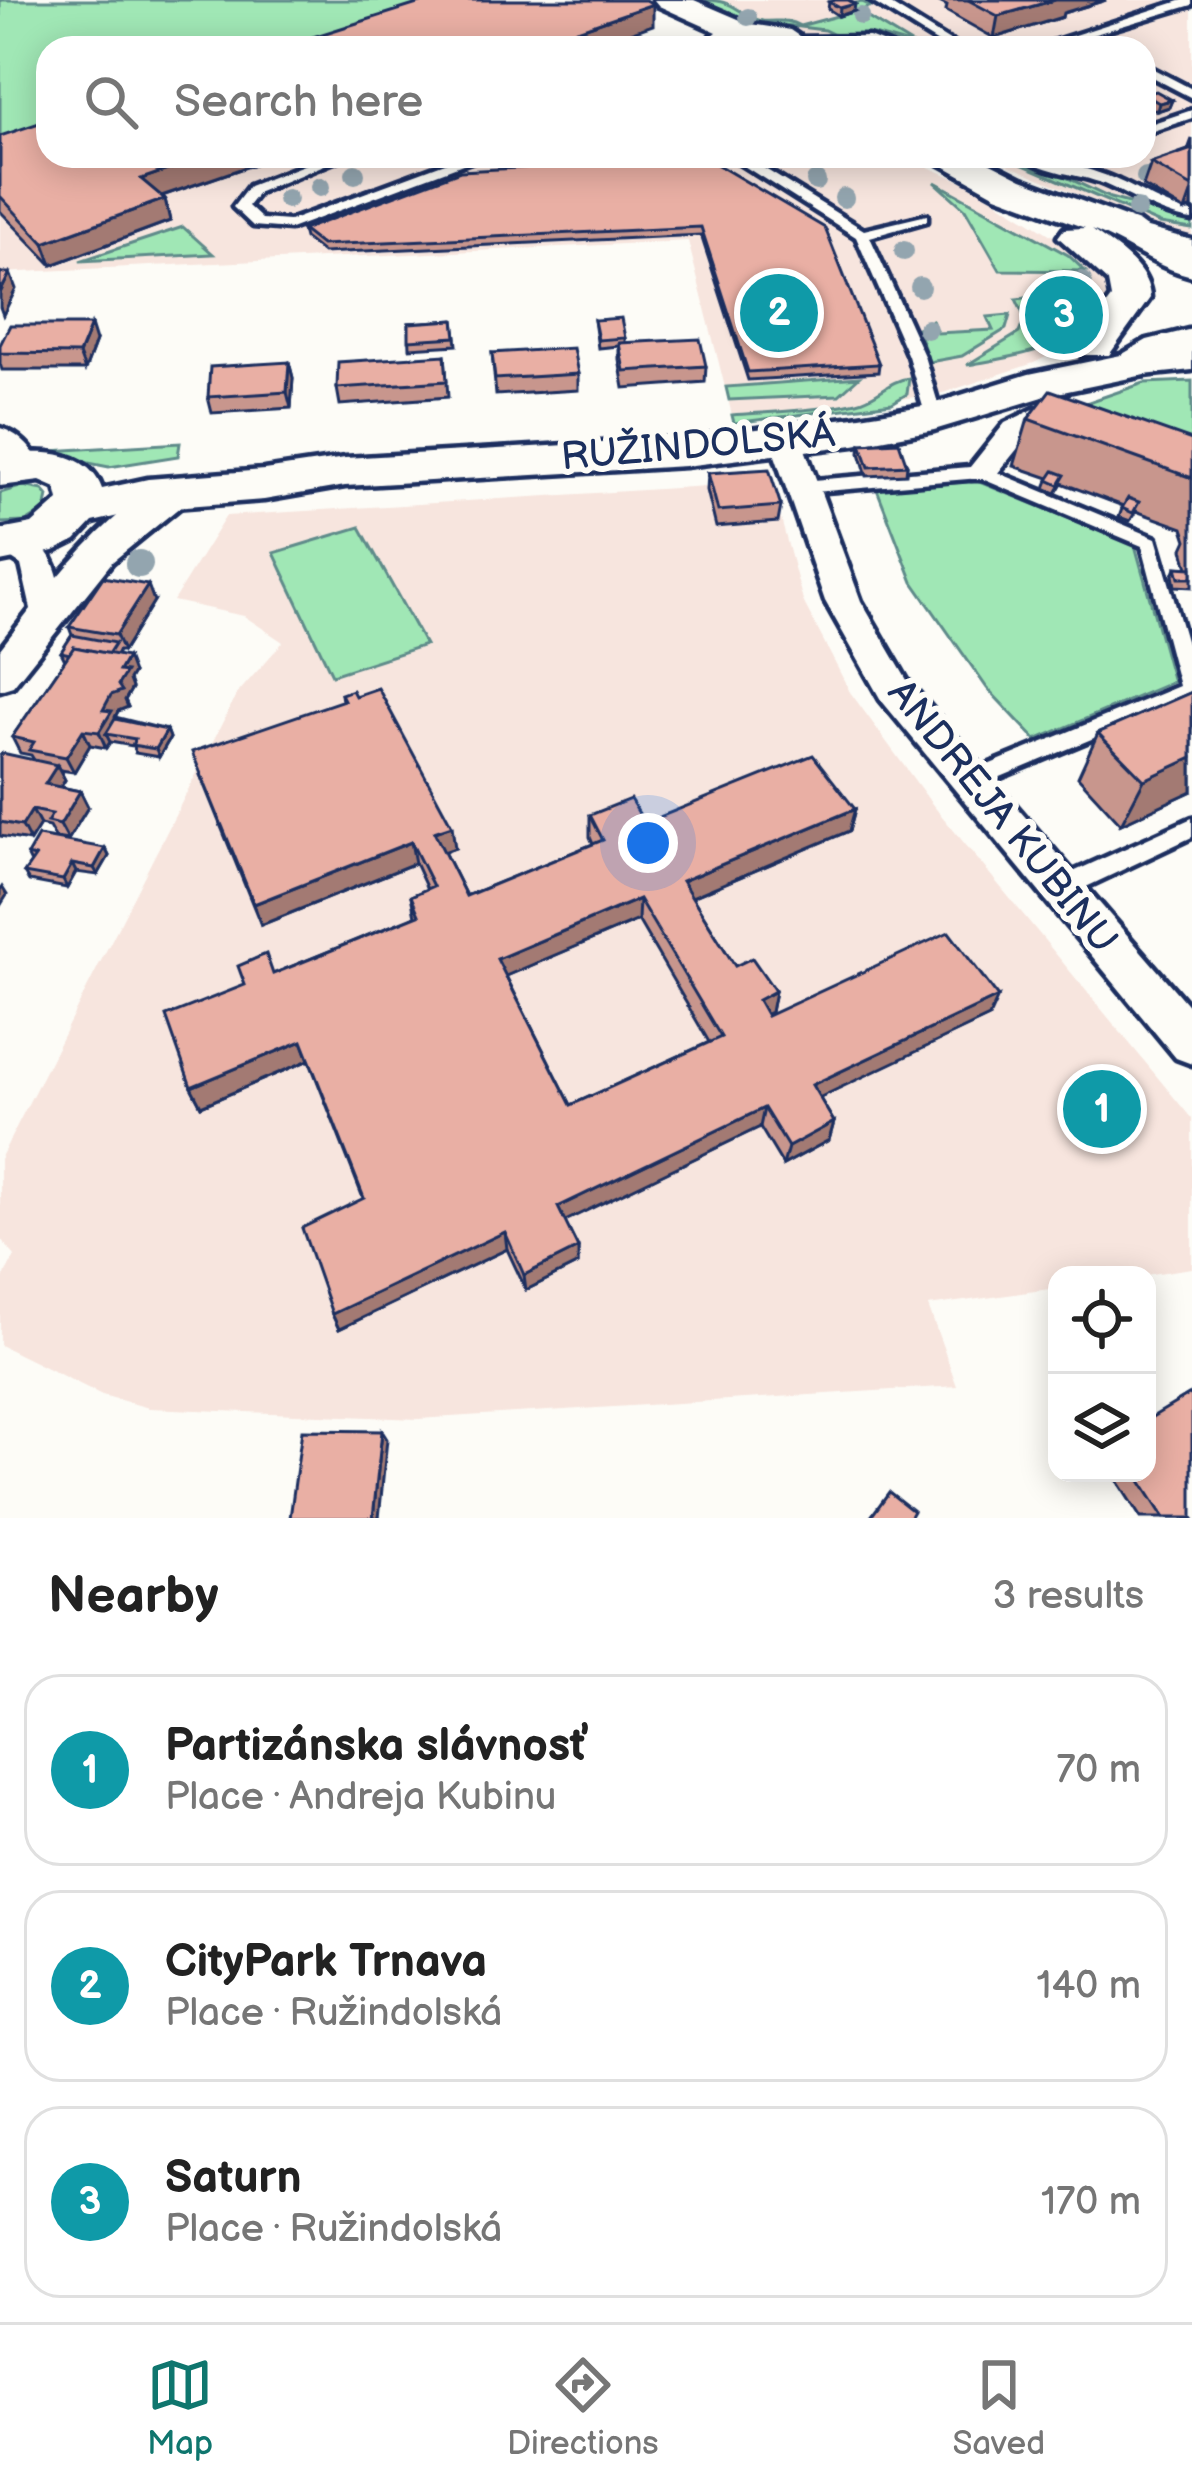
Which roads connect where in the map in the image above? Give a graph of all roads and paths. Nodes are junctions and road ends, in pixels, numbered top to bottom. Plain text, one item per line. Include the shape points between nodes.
1 (650, 0) edge
2 (669, 0) edge
3 (875, 0) edge
4 (1192, 1) edge
5 (748, 34) junction
6 (1082, 34) junction
7 (698, 36) edge
8 (737, 36) edge
9 (757, 36) edge
10 (935, 36) edge
11 (1076, 36) edge
12 (1086, 36) edge
13 (1156, 74) edge
14 (1192, 79) edge
15 (1174, 84) junction
16 (1192, 94) edge
17 (1192, 114) edge
18 (1156, 126) edge
19 (308, 168) edge
20 (444, 168) edge
21 (754, 168) edge
22 (973, 168) edge
23 (1060, 168) edge
24 (1009, 187) junction
25 (1131, 215) junction
26 (1192, 217) edge
27 (922, 218) dead end
28 (862, 235) junction
29 (1078, 237) junction
30 (1192, 248) edge
31 (1182, 292) edge
32 (1192, 341) edge
33 (1095, 346) junction
34 (1192, 359) edge
35 (1133, 365) junction
36 (1040, 401) junction
37 (934, 417) junction
38 (786, 441) junction
39 (1099, 442) edge
40 (8, 460) edge
41 (345, 472) junction
42 (982, 472) junction
43 (802, 487) junction
44 (174, 494) junction
45 (70, 504) junction
46 (8, 545) edge
47 (83, 572) junction
48 (48, 609) junction
49 (0, 676) edge
50 (968, 783) junction
51 (1192, 826) edge
52 (1059, 889) junction
53 (1192, 1043) edge

1 - 7 main road
2 - 5 main road
3 - 10 lane
4 - 6 lane
5 - 8 main road
5 - 9 main road
6 - 11 lane
6 - 12 lane
13 - 15 lane
14 - 15 lane
15 - 16 lane
17 - 18 lane
19 - 20 lane via 249,191 240,207 258,224 290,225
21 - 28 lane
22 - 24 main road
23 - 25 lane via 1114,196
24 - 25 main road
24 - 29 main road
25 - 26 lane
25 - 30 street
25 - 31 main road
27 - 28 lane
28 - 37 lane
29 - 31 main road
29 - 33 main road via 1126,277 1134,295
31 - 33 main road, RUŽINDOLSKÁ via 1148,326
32 - 35 main road, RUŽINDOLSKÁ
33 - 36 main road, RUŽINDOLSKÁ
34 - 35 street
35 - 36 main road, RUŽINDOLSKÁ
36 - 37 main road, RUŽINDOLSKÁ
36 - 39 street
36 - 42 street
37 - 38 main road, RUŽINDOLSKÁ
38 - 41 main road, RUŽINDOLSKÁ
38 - 43 street, ANDREJA KUBINU
40 - 45 main road
41 - 44 main road, RUŽINDOLSKÁ
41 - 45 main road, RUŽINDOLSKÁ via 260,467
42 - 43 lane
42 - 50 lane via 1150,542 1190,690
43 - 50 street, ANDREJA KUBINU via 843,601 894,690
44 - 45 main road, RUŽINDOLSKÁ
44 - 47 street via 132,522
45 - 46 main road
45 - 47 street
46 - 48 street via 37,559
47 - 48 street
48 - 49 street
50 - 52 street, ANDREJA KUBINU
51 - 52 lane
52 - 53 street, ANDREJA KUBINU

